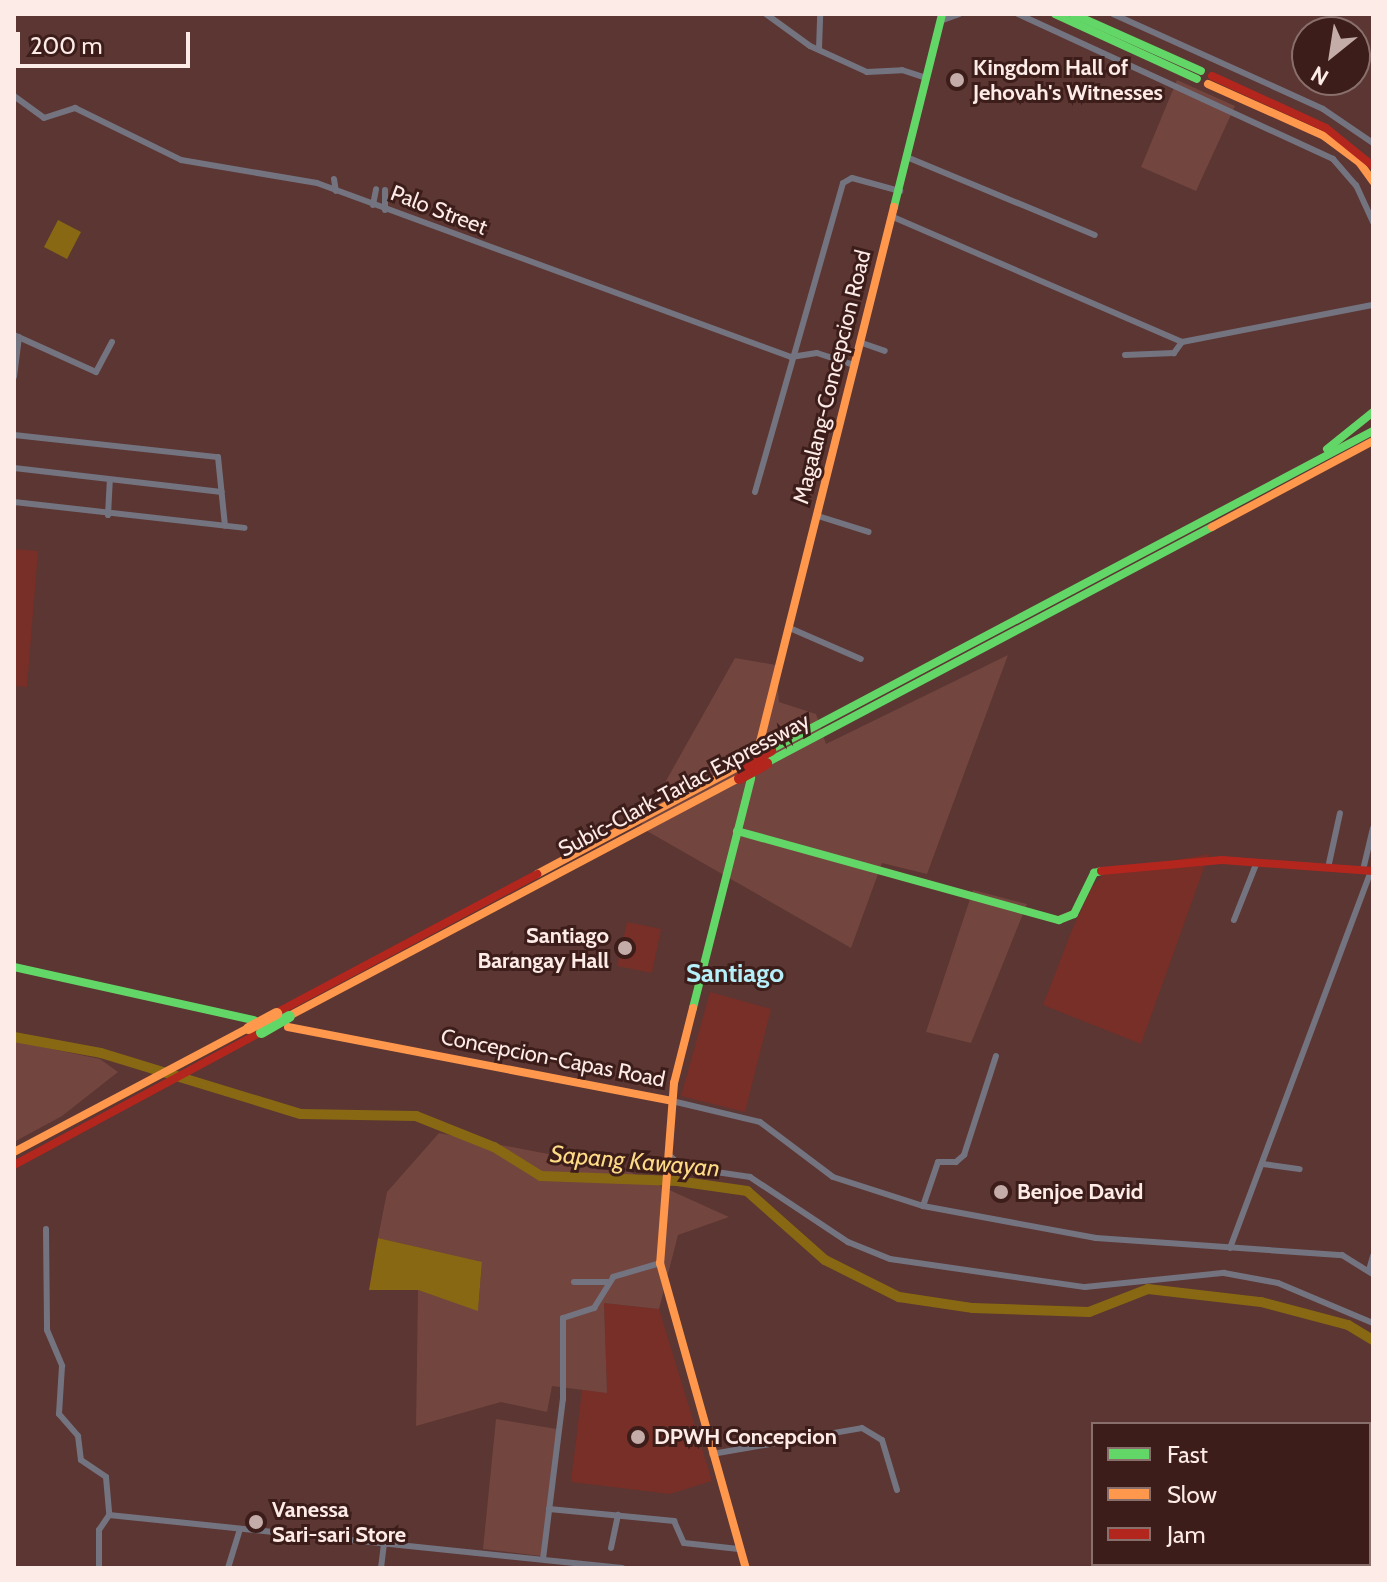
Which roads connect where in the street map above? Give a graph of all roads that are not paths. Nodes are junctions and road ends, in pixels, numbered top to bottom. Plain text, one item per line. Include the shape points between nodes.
1 (766, 14) edge
2 (959, 14) edge
3 (1018, 14) edge
4 (1055, 14) edge
5 (1073, 14) edge
6 (1113, 14) edge
7 (820, 16) dead end
8 (941, 17) edge
9 (819, 49) junction
10 (1204, 77) junction
11 (927, 78) junction
12 (14, 96) edge
13 (1373, 143) edge
14 (909, 158) junction
15 (1373, 166) edge
16 (334, 179) dead end
17 (1373, 181) edge
18 (376, 189) dead end
19 (385, 190) dead end
20 (336, 191) junction
21 (900, 191) junction
22 (399, 204) dead end
23 (373, 205) junction
24 (385, 210) junction
25 (393, 213) junction
26 (893, 217) junction
27 (1373, 222) edge
28 (1095, 235) dead end
29 (1373, 305) edge
30 (17, 336) edge
31 (112, 342) dead end
32 (1182, 342) junction
33 (862, 343) junction
34 (885, 351) dead end
35 (1125, 355) dead end
36 (791, 357) junction
37 (857, 366) junction
38 (14, 377) edge
39 (1373, 412) edge
40 (1373, 431) edge
41 (14, 435) edge
42 (1373, 441) edge
43 (14, 468) edge
44 (1295, 473) junction
45 (110, 480) junction
46 (222, 492) junction
47 (755, 492) dead end
48 (14, 502) edge
49 (108, 515) junction
50 (818, 516) junction
51 (225, 526) junction
52 (245, 528) dead end
53 (869, 532) dead end
54 (792, 629) junction
55 (861, 659) dead end
56 (764, 750) junction
57 (745, 778) junction
58 (1340, 813) dead end
59 (1373, 828) edge
60 (737, 831) junction
61 (1257, 862) junction
62 (1328, 868) junction
63 (1369, 871) edge
64 (1234, 920) dead end
65 (14, 967) edge
66 (288, 1022) junction
67 (251, 1024) junction
68 (996, 1056) dead end
69 (126, 1099) junction
70 (672, 1101) junction
71 (14, 1152) edge
72 (668, 1158) junction
73 (1263, 1164) junction
74 (14, 1165) edge
75 (1300, 1169) dead end
76 (923, 1206) junction
77 (46, 1229) dead end
78 (1230, 1248) junction
79 (1373, 1256) edge
80 (660, 1263) junction
81 (1371, 1272) edge
82 (574, 1282) dead end
83 (608, 1282) junction
84 (1373, 1323) edge
85 (712, 1454) junction
86 (897, 1490) dead end
87 (549, 1509) junction
88 (672, 1509) dead end
89 (109, 1515) junction
90 (618, 1515) junction
91 (674, 1521) junction
92 (240, 1529) junction
93 (384, 1543) junction
94 (611, 1548) dead end
95 (739, 1549) junction
96 (516, 1557) junction
97 (543, 1559) junction
98 (99, 1568) edge
99 (228, 1568) edge
100 (381, 1568) edge
101 (515, 1568) edge
102 (622, 1568) edge
103 (746, 1568) edge

1 - 9 street
2 - 8 street
3 - 27 street via 1322,152 1349,176
4 - 10 main road
5 - 10 main road
6 - 13 street via 1323,109
7 - 9 street
8 - 11 main road, Magalang-Concepcion Road
9 - 11 street via 876,75 902,70
10 - 15 main road via 1326,128 1350,142
10 - 17 main road via 1324,136 1359,162
11 - 14 main road, Magalang-Concepcion Road
12 - 20 street, Palo Street via 44,118 75,108 181,160
14 - 21 main road, Magalang-Concepcion Road
14 - 28 street
16 - 20 street
18 - 23 street
19 - 24 street
20 - 23 street, Palo Street
21 - 26 main road, Magalang-Concepcion Road
21 - 36 street via 845,180
22 - 25 street
23 - 24 street, Palo Street
24 - 25 street, Palo Street
25 - 36 street, Palo Street
26 - 32 street
26 - 33 main road, Magalang-Concepcion Road
29 - 32 street
30 - 31 street via 96,372
30 - 38 street
32 - 35 street via 1174,353
33 - 34 street
33 - 37 main road, Magalang-Concepcion Road
36 - 37 street, Palo Street via 817,353
36 - 47 street
37 - 50 main road, Magalang-Concepcion Road
39 - 44 main road
40 - 44 main road, Subic-Clark-Tarlac Expressway
41 - 46 street via 218,457
42 - 57 main road, Subic-Clark-Tarlac Expressway, bridge
43 - 45 street
44 - 56 main road, Subic-Clark-Tarlac Expressway
45 - 46 street
45 - 49 street
46 - 51 street
48 - 49 street
49 - 51 street
50 - 53 street
50 - 54 main road, Magalang-Concepcion Road
51 - 52 street
54 - 55 street
54 - 56 main road, Magalang-Concepcion Road
56 - 67 main road, Subic-Clark-Tarlac Expressway, bridge
57 - 60 main road
57 - 66 main road, Subic-Clark-Tarlac Expressway
58 - 62 street
59 - 63 street
60 - 61 main road via 1066,920 1099,871 1203,861
60 - 70 main road
61 - 62 main road
61 - 64 street
62 - 63 main road
63 - 73 street
65 - 67 main road
66 - 69 main road, Subic-Clark-Tarlac Expressway, bridge
66 - 70 main road, Concepcion-Capas Road
67 - 69 main road, Subic-Clark-Tarlac Expressway
68 - 76 street via 964,1155 956,1162 938,1162
69 - 71 main road, Subic-Clark-Tarlac Expressway
69 - 74 main road, Subic-Clark-Tarlac Expressway
70 - 72 main road, Concepcion-Capas Road
70 - 76 street via 760,1122 833,1177
72 - 80 main road, Concepcion-Capas Road
72 - 84 street via 682,1167 750,1177 848,1242 890,1259 1085,1287 1224,1273 1278,1283
73 - 75 street
73 - 78 street
76 - 78 street via 1096,1238
77 - 89 street via 47,1330 62,1366 59,1414 78,1436 81,1460 106,1477
78 - 81 street via 1342,1255
79 - 81 street
80 - 83 street via 620,1273
80 - 85 main road, Concepcion-Capas Road
82 - 83 street
83 - 87 street via 594,1308 566,1316 562,1323 563,1399
85 - 86 street via 862,1428 882,1440
85 - 95 main road, Concepcion-Capas Road
87 - 90 street
87 - 97 street
88 - 91 street
89 - 92 street
89 - 98 street via 99,1530
90 - 91 street
90 - 94 street
91 - 95 street via 684,1543
92 - 93 street
92 - 99 street
93 - 96 street
93 - 100 street
95 - 103 main road, Concepcion-Capas Road
96 - 97 street
96 - 101 street
97 - 102 street

